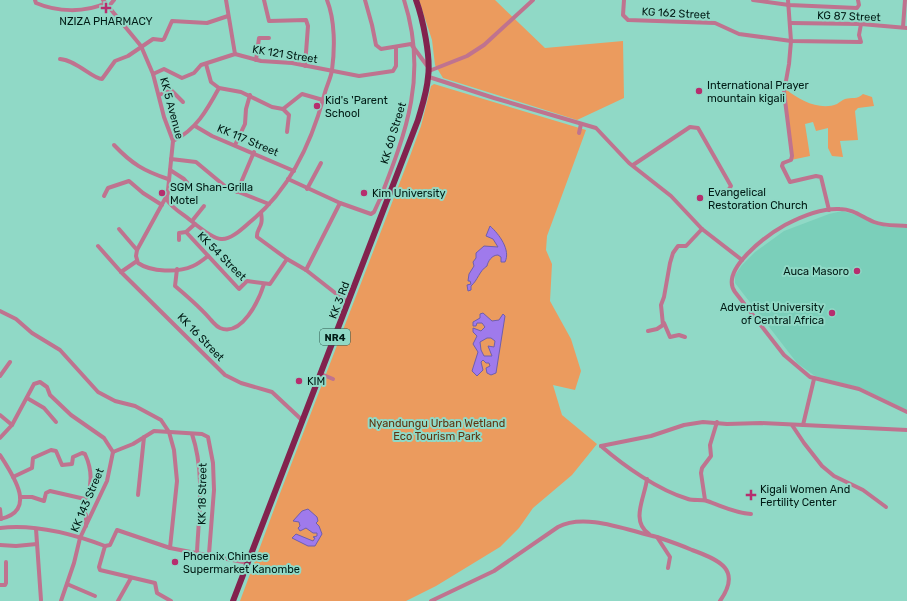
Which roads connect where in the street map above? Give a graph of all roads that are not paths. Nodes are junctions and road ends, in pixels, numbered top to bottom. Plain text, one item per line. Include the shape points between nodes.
1 (35, 0) edge
2 (114, 0) edge
3 (226, 0) edge
4 (264, 0) edge
5 (327, 0) edge
6 (365, 0) edge
7 (404, 0) edge
8 (416, 0) edge
9 (533, 0) edge
10 (624, 0) edge
11 (753, 0) edge
12 (858, 0) edge
13 (902, 0) edge
14 (906, 1) edge
15 (789, 2) edge
16 (106, 3) edge
17 (228, 16) junction
18 (791, 23) junction
19 (861, 24) junction
20 (905, 28) edge
21 (269, 38) dead end
22 (791, 41) junction
23 (141, 46) junction
24 (414, 46) junction
25 (396, 48) junction
26 (235, 54) junction
27 (60, 59) dead end
28 (256, 60) junction
29 (206, 64) junction
30 (305, 66) junction
31 (332, 71) junction
32 (429, 71) junction
33 (153, 74) junction
34 (219, 88) junction
35 (158, 95) junction
36 (250, 95) junction
37 (323, 100) junction
38 (183, 102) dead end
39 (283, 109) junction
40 (581, 124) junction
41 (195, 126) junction
42 (287, 132) dead end
43 (579, 133) dead end
44 (173, 141) junction
45 (235, 144) junction
46 (114, 145) dead end
47 (254, 152) junction
48 (171, 159) junction
49 (321, 163) dead end
50 (633, 165) junction
51 (170, 170) junction
52 (294, 171) junction
53 (168, 179) junction
54 (288, 179) junction
55 (191, 187) dead end
56 (307, 189) junction
57 (391, 191) junction
58 (237, 192) junction
59 (727, 192) dead end
60 (104, 196) dead end
61 (166, 197) junction
62 (380, 199) junction
63 (340, 203) junction
64 (269, 204) junction
65 (162, 206) junction
66 (204, 206) dead end
67 (829, 210) junction
68 (261, 213) junction
69 (193, 222) junction
70 (907, 226) edge
71 (119, 229) dead end
72 (702, 230) junction
73 (186, 232) junction
74 (178, 240) dead end
75 (98, 246) dead end
76 (137, 250) junction
77 (208, 256) junction
78 (287, 259) junction
79 (742, 260) junction
80 (137, 261) junction
81 (177, 269) junction
82 (306, 270) junction
83 (121, 272) junction
84 (264, 284) junction
85 (348, 303) junction
86 (0, 311) edge
87 (664, 322) junction
88 (661, 327) junction
89 (648, 330) dead end
90 (667, 330) junction
91 (685, 336) dead end
92 (10, 362) dead end
93 (321, 374) junction
94 (0, 376) edge
95 (333, 379) dead end
96 (814, 379) junction
97 (27, 398) junction
98 (907, 412) edge
99 (0, 415) edge
100 (303, 421) junction
101 (56, 422) dead end
102 (717, 422) junction
103 (12, 425) junction
104 (792, 425) junction
105 (803, 425) junction
106 (907, 430) edge
107 (169, 432) junction
108 (192, 434) junction
109 (0, 438) edge
110 (144, 438) junction
111 (113, 452) junction
112 (0, 455) edge
113 (13, 477) junction
114 (646, 479) junction
115 (138, 495) dead end
116 (20, 498) junction
117 (85, 499) junction
118 (706, 500) junction
119 (886, 506) dead end
120 (0, 509) edge
121 (751, 514) dead end
122 (0, 519) edge
123 (86, 526) junction
124 (0, 528) edge
125 (36, 529) junction
126 (657, 537) junction
127 (80, 538) junction
128 (0, 544) edge
129 (37, 544) junction
130 (105, 546) junction
131 (170, 548) junction
132 (197, 552) junction
133 (209, 554) junction
134 (6, 562) dead end
135 (248, 563) junction
136 (668, 568) dead end
137 (130, 578) junction
138 (68, 584) junction
139 (0, 585) edge
140 (95, 596) dead end
141 (41, 600) dead end
142 (61, 601) edge
143 (118, 601) edge
144 (171, 601) edge
145 (233, 601) edge
146 (431, 601) edge
147 (720, 601) edge

1 - 16 street via 43,6 73,11
2 - 16 street
3 - 17 street
4 - 30 street via 268,21 306,20 308,26
5 - 31 street via 332,19
6 - 25 street via 376,45 381,49
7 - 24 street, KK 60 Street
8 - 32 highway, NR4
9 - 32 street via 480,48
10 - 22 street, KG 162 Street via 623,15 628,20 715,23 739,34
11 - 15 street
12 - 15 street via 856,8
13 - 14 street
14 - 20 street
15 - 18 street
16 - 23 street, KK 5 Avenue
17 - 23 street via 207,23 175,20 170,24 162,40 153,38
17 - 26 street
18 - 19 street, KG 87 Street
18 - 22 street
19 - 20 street, KG 87 Street
19 - 22 street, KG 162 Street via 861,42
21 - 28 street via 259,38
22 - 67 street via 784,92 792,156 791,160 782,163 782,166 790,182 821,177
23 - 27 street via 128,56 112,63 100,79 69,61
23 - 33 street, KK 5 Avenue
24 - 25 street via 408,44
24 - 32 street
24 - 62 street, KK 60 Street via 414,82 409,117
25 - 31 street, KK 121 Street via 396,66 393,72 359,76
26 - 28 street, KK 121 Street
26 - 29 street
28 - 30 street, KK 121 Street
29 - 33 street via 182,78 164,69
29 - 34 street via 211,82
30 - 31 street, KK 121 Street
31 - 37 street
32 - 40 street
32 - 57 highway, KK 3 Rd / NR4 via 418,120
33 - 35 street, KK 5 Avenue
34 - 36 street
34 - 41 street via 202,119
35 - 38 street via 171,90
35 - 44 street, KK 5 Avenue
36 - 39 street via 272,107
36 - 45 street via 245,124
37 - 39 street via 302,94
37 - 52 street via 311,138
39 - 42 street via 289,116
40 - 43 street
40 - 50 street via 601,132
41 - 44 street
41 - 45 street, KK 117 Street
44 - 48 street, KK 5 Avenue
45 - 47 street, KK 117 Street
46 - 53 street via 142,169
47 - 52 street, KK 117 Street
47 - 58 street
48 - 51 street, KK 5 Avenue
48 - 58 street via 196,162 226,187
49 - 56 street
50 - 59 street via 690,127 698,128 731,186
50 - 72 street via 671,196
51 - 53 street, KK 5 Avenue
51 - 55 street
52 - 54 street
53 - 61 street, KK 5 Avenue
54 - 56 street
54 - 64 street
56 - 63 street
57 - 62 street
57 - 85 highway, KK 3 Rd / NR4
58 - 64 street
60 - 65 street via 108,188 129,181
61 - 65 street, KK 5 Avenue
61 - 69 street via 172,206
62 - 63 street via 371,214
63 - 82 street
64 - 68 street
65 - 76 street, KK 5 Avenue
66 - 69 street
67 - 70 street via 848,210 878,223
67 - 79 street via 786,224 761,241
68 - 69 street via 226,239 213,236
68 - 78 street via 262,225 257,237
69 - 73 street
71 - 76 street
72 - 79 street
72 - 87 street via 686,246 678,246 673,253 661,305
73 - 74 street via 179,233
73 - 77 street, KK 54 Street
75 - 83 street, KK 16 Street
76 - 80 street
77 - 81 street via 193,266
77 - 84 street, KK 54 Street via 239,289 247,281
78 - 82 street
78 - 84 street via 272,282
79 - 96 street via 732,275 732,288 784,355
80 - 81 street via 142,266 152,269
80 - 83 street
81 - 84 street via 176,287 223,329 232,328 249,316 257,304
82 - 85 street
83 - 100 street, KK 16 Street via 225,375 241,383 272,392
85 - 93 highway, KK 3 Rd / NR4
86 - 107 street via 16,319 32,333 60,350 98,392 115,401 131,404 151,413 161,420
87 - 88 street
87 - 90 street
88 - 89 street
88 - 90 street
90 - 91 street via 670,339 679,335
92 - 94 street
93 - 95 street
93 - 100 highway, KK 3 Rd / NR4
96 - 98 street via 859,389
96 - 105 street
97 - 101 street via 44,408
97 - 103 street
97 - 111 street via 34,384 42,383 50,395 71,415 104,438
99 - 103 street
100 - 135 highway, KK 3 Rd / NR4
102 - 104 street
102 - 114 street via 693,422 651,436 601,446
102 - 118 street via 710,445 711,456 701,473
103 - 109 street
104 - 105 street
104 - 119 street via 822,466 834,476
105 - 106 street
107 - 108 street, KK 18 Street
107 - 110 street, KK 18 Street via 154,431
107 - 131 street via 178,480
108 - 132 street via 198,452 201,490
108 - 133 street, KK 18 Street via 208,437 213,463 214,490
110 - 111 street, KK 18 Street
110 - 115 street
111 - 123 street, KK 143 Street via 107,481
112 - 113 street
113 - 116 street
113 - 117 street via 30,470 33,458 51,450 56,451 62,465 65,466 72,464 72,458 83,453 91,469
114 - 118 street via 688,499
114 - 126 street via 639,523 645,531
116 - 117 street via 32,497 44,501 46,493 50,491
116 - 122 street via 17,511 9,517
117 - 123 street via 82,508 86,515
118 - 121 street via 731,511
120 - 122 street
123 - 127 street, KK 143 Street
124 - 125 street via 18,526
125 - 127 street
125 - 129 street
126 - 136 street via 670,557
126 - 146 street via 590,522 563,524 494,571
126 - 147 street via 722,562 729,575 729,584
127 - 130 street
127 - 138 street, KK 143 Street
128 - 129 street
129 - 141 street
130 - 131 street via 110,545 117,530
130 - 137 street via 100,570
131 - 132 street
132 - 133 street
133 - 135 street
134 - 139 street via 6,583
135 - 145 highway, KK 3 Rd / NR4
137 - 143 street
137 - 144 street via 155,583 157,592
138 - 140 street
138 - 142 street, KK 143 Street

